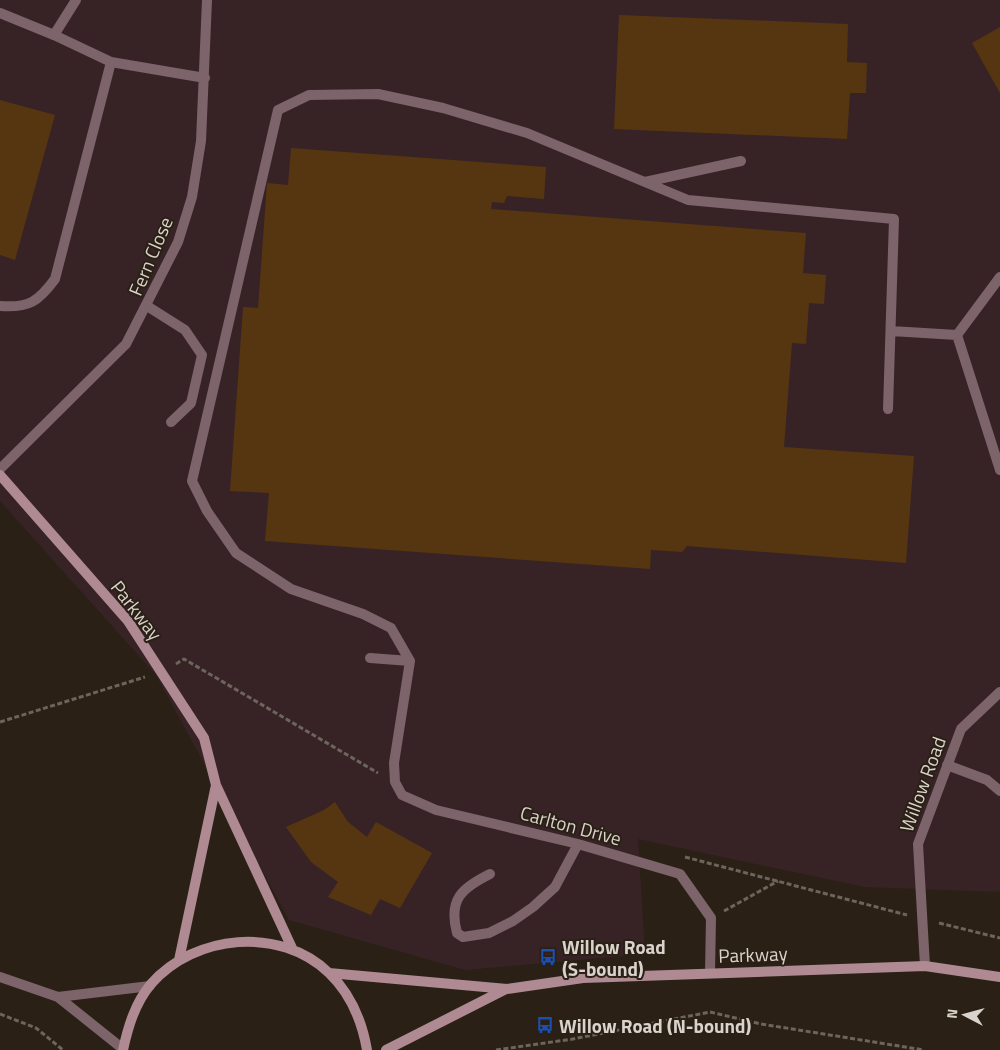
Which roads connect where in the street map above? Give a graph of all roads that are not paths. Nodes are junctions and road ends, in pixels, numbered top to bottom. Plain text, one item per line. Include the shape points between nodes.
1 (76, 0) edge
2 (206, 0) edge
3 (0, 13) edge
4 (54, 35) junction
5 (111, 62) junction
6 (204, 78) junction
7 (741, 161) dead end
8 (645, 182) junction
9 (1000, 277) edge
10 (0, 306) edge
11 (148, 306) junction
12 (891, 331) junction
13 (957, 335) junction
14 (888, 409) dead end
15 (171, 422) dead end
16 (0, 470) edge
17 (1000, 470) edge
18 (0, 475) edge
19 (370, 658) dead end
20 (410, 662) junction
21 (1000, 692) edge
22 (947, 765) junction
23 (216, 785) junction
24 (1000, 791) edge
25 (578, 844) junction
26 (490, 874) dead end
27 (293, 950) junction
28 (179, 960) junction
29 (926, 966) junction
30 (329, 973) junction
31 (710, 973) junction
32 (0, 977) edge
33 (1000, 977) edge
34 (150, 986) junction
35 (507, 989) junction
36 (58, 998) junction
37 (123, 1050) edge
38 (367, 1050) edge
39 (386, 1050) edge

1 - 4 street
2 - 6 street, Fern Close
3 - 4 street
4 - 5 street
5 - 6 street
5 - 10 street via 54,279 33,303
6 - 11 street, Fern Close via 201,141 192,197 178,242
7 - 8 street
8 - 12 street via 688,200 894,219
8 - 20 street via 527,133 443,108 378,94 309,96 278,110 192,481 207,511 236,553 291,590 364,614 391,628
9 - 13 street
11 - 15 street via 185,330 202,355 191,402
11 - 16 street, Fern Close via 126,344
12 - 13 street
12 - 14 street
13 - 17 street
18 - 23 main road, Parkway via 128,621 204,738
19 - 20 street
20 - 25 street, Carlton Drive via 396,742 395,782 402,795 436,810
21 - 22 street, Willow Road via 961,729
22 - 24 street via 987,780
22 - 29 street, Willow Road via 918,844
23 - 27 main road, Parkway
23 - 28 main road
25 - 26 street via 555,888 533,907 513,922 489,933 463,937 457,933 454,922 458,896 470,884
25 - 31 street, Carlton Drive via 680,874 711,918
27 - 28 main road via 254,941 225,943 215,944
27 - 30 main road
28 - 34 main road
29 - 31 main road, Parkway
29 - 33 main road, Parkway
30 - 35 main road
30 - 38 main road via 350,998 363,1027
31 - 35 main road, Parkway via 583,978
32 - 36 street
34 - 36 street
34 - 37 main road via 132,1016
35 - 39 main road
36 - 37 street

